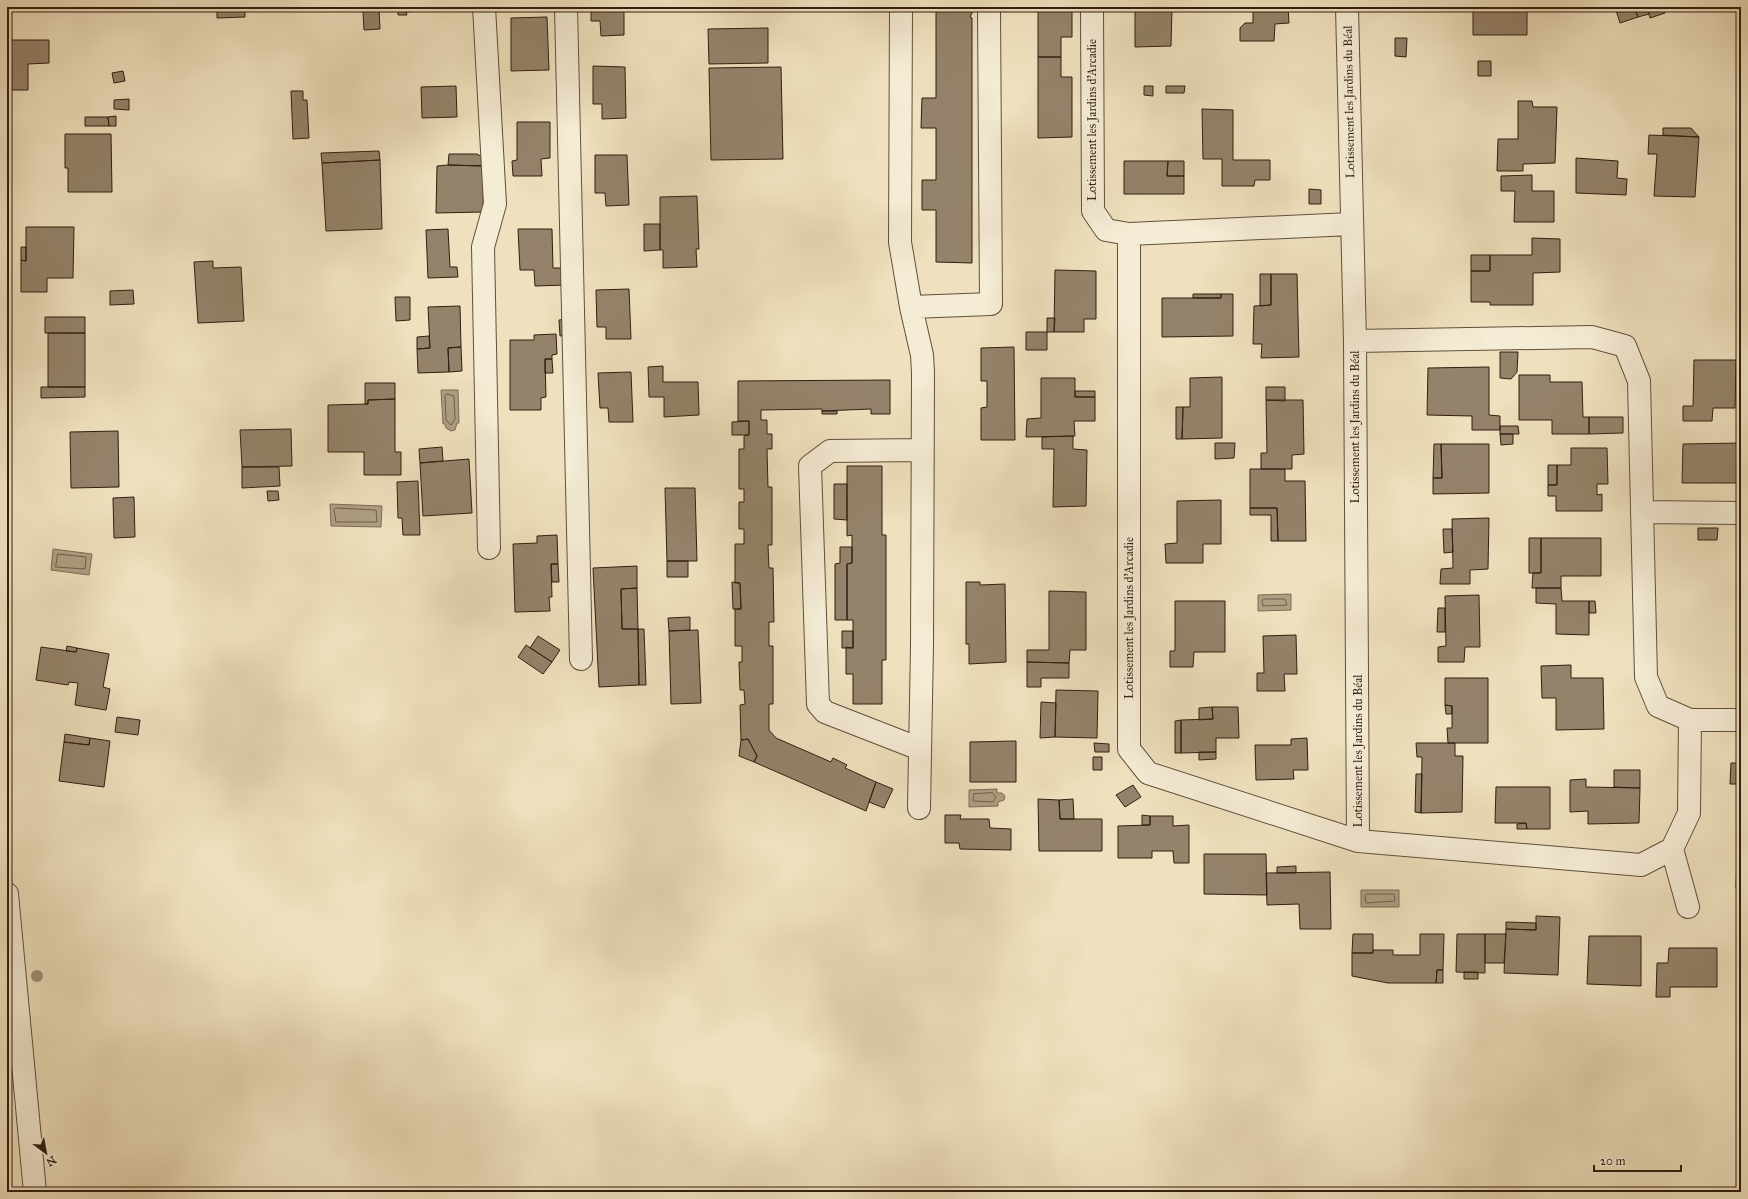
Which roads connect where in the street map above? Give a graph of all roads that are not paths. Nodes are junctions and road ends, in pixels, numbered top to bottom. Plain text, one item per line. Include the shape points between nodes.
1 (484, 7) edge
2 (566, 7) edge
3 (901, 7) edge
4 (1092, 7) edge
5 (1347, 7) edge
6 (989, 10) dead end
7 (1351, 224) junction
8 (1129, 234) junction
9 (911, 307) junction
10 (1355, 341) junction
11 (922, 450) junction
12 (1642, 512) junction
13 (1741, 513) edge
14 (489, 548) dead end
15 (581, 659) dead end
16 (1690, 720) junction
17 (1741, 720) edge
18 (920, 749) junction
19 (919, 808) dead end
20 (1358, 841) junction
21 (1672, 848) junction
22 (7, 894) edge
23 (1688, 907) dead end
24 (35, 1192) edge

1 - 14 street via 495,204 483,247
2 - 15 street
3 - 9 street via 900,242
4 - 8 street, Lotissement les Jardins d'Arcadie via 1093,211 1106,230
5 - 7 street, Lotissement les Jardins du Béal
6 - 9 street via 991,304
7 - 8 street, Lotissement les Jardins d'Arcadie
7 - 10 street, Lotissement les Jardins du Béal
8 - 20 street, Lotissement les Jardins d'Arcadie via 1129,749 1148,773
9 - 11 street via 922,355
10 - 12 street, Lotissement les Jardins du Béal via 1592,336 1625,346 1639,380
10 - 20 street, Lotissement les Jardins du Béal
11 - 18 street
11 - 18 street via 830,451 810,466 818,704 825,712
12 - 13 street
12 - 16 street, Lotissement les Jardins du Béal via 1646,677 1658,706
16 - 17 street, Lotissement les Jardins du Béal
16 - 21 street via 1689,813
18 - 19 street
20 - 21 street, Lotissement les Jardins du Béal via 1641,865
21 - 23 street
22 - 24 street

